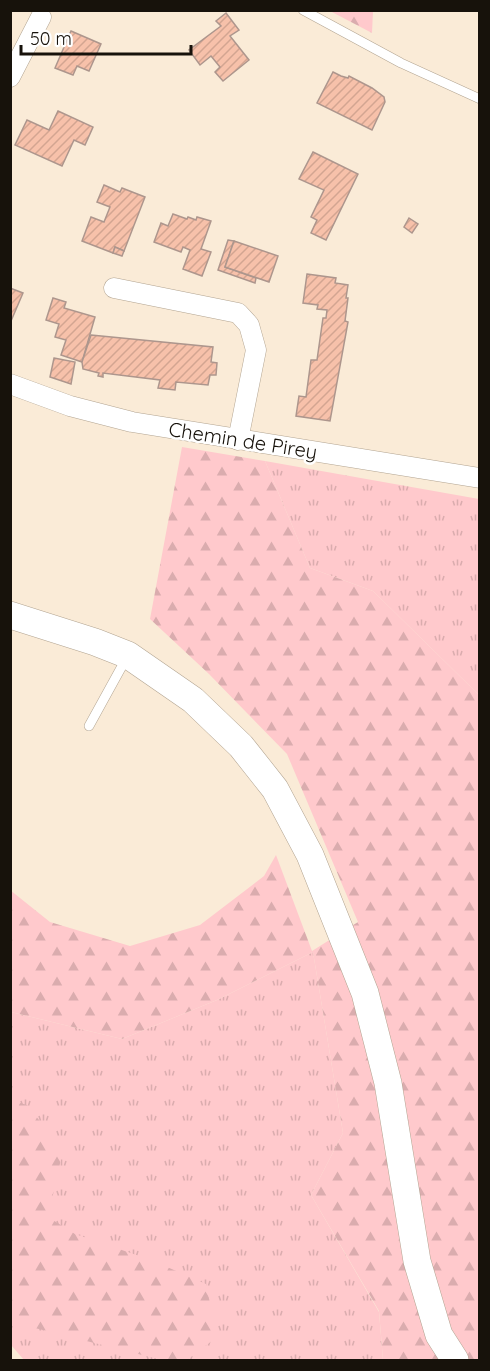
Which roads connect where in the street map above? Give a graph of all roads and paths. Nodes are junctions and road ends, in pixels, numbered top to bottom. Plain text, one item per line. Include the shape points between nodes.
1 (303, 10) edge
2 (41, 17) dead end
3 (10, 77) edge
4 (480, 99) edge
5 (114, 288) dead end
6 (10, 384) edge
7 (238, 440) junction
8 (480, 478) edge
9 (10, 615) edge
10 (128, 656) junction
11 (89, 726) dead end
12 (455, 1360) edge

1 - 4 lane via 401,63
2 - 3 street
5 - 7 street via 238,313 249,325 256,350
6 - 7 street, Chemin de Pirey via 70,406 132,422
7 - 8 street, Chemin de Pirey
9 - 10 main road
10 - 11 lane
10 - 12 main road via 193,700 241,746 275,789 310,855 365,993 388,1083 417,1262 439,1335

